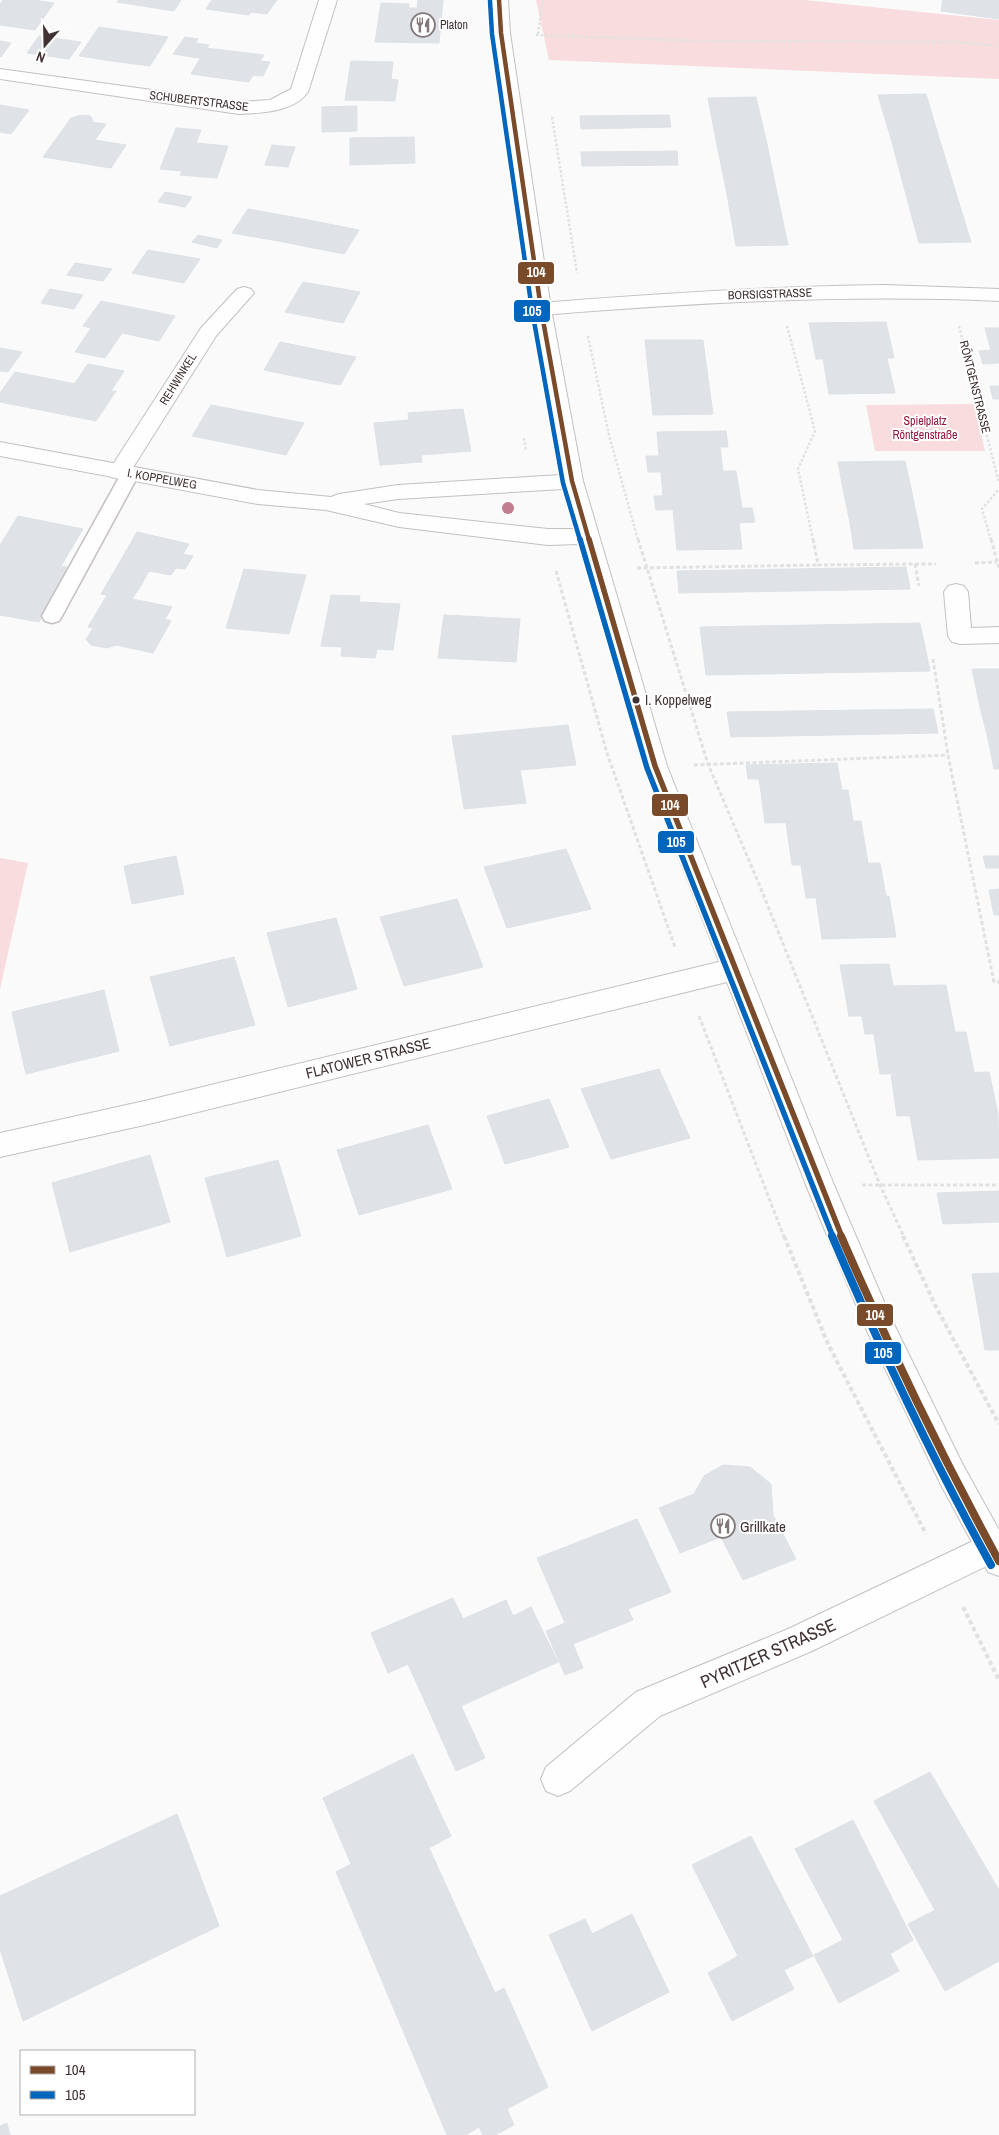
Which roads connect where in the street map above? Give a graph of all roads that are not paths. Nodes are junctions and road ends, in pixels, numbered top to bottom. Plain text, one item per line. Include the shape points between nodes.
1 (328, 0) edge
2 (498, 0) edge
3 (0, 74) edge
4 (244, 294) dead end
5 (999, 295) edge
6 (541, 309) junction
7 (0, 449) edge
8 (124, 473) junction
9 (572, 481) junction
10 (326, 503) junction
11 (588, 536) junction
12 (956, 592) dead end
13 (52, 616) dead end
14 (999, 635) edge
15 (735, 969) junction
16 (0, 1145) edge
17 (995, 1554) edge
18 (558, 1778) dead end

1 - 3 street, SCHUBERTSTRASSE via 299,92 277,105 239,108
2 - 6 street
4 - 8 street, REHWINKEL via 208,332
5 - 6 street, BORSIGSTRASSE via 853,290 693,297
6 - 9 street
7 - 8 street, I. KOPPELWEG
8 - 10 street, I. KOPPELWEG via 258,496
8 - 13 lane
9 - 10 street, I. KOPPELWEG via 398,492
9 - 11 street
10 - 11 street, I. KOPPELWEG via 409,521 548,537
11 - 15 street via 655,766
12 - 14 street via 960,636
15 - 16 street, FLATOWER STRASSE
15 - 17 street via 878,1322 952,1475
17 - 18 street, PYRITZER STRASSE via 945,1571 800,1640 648,1704

